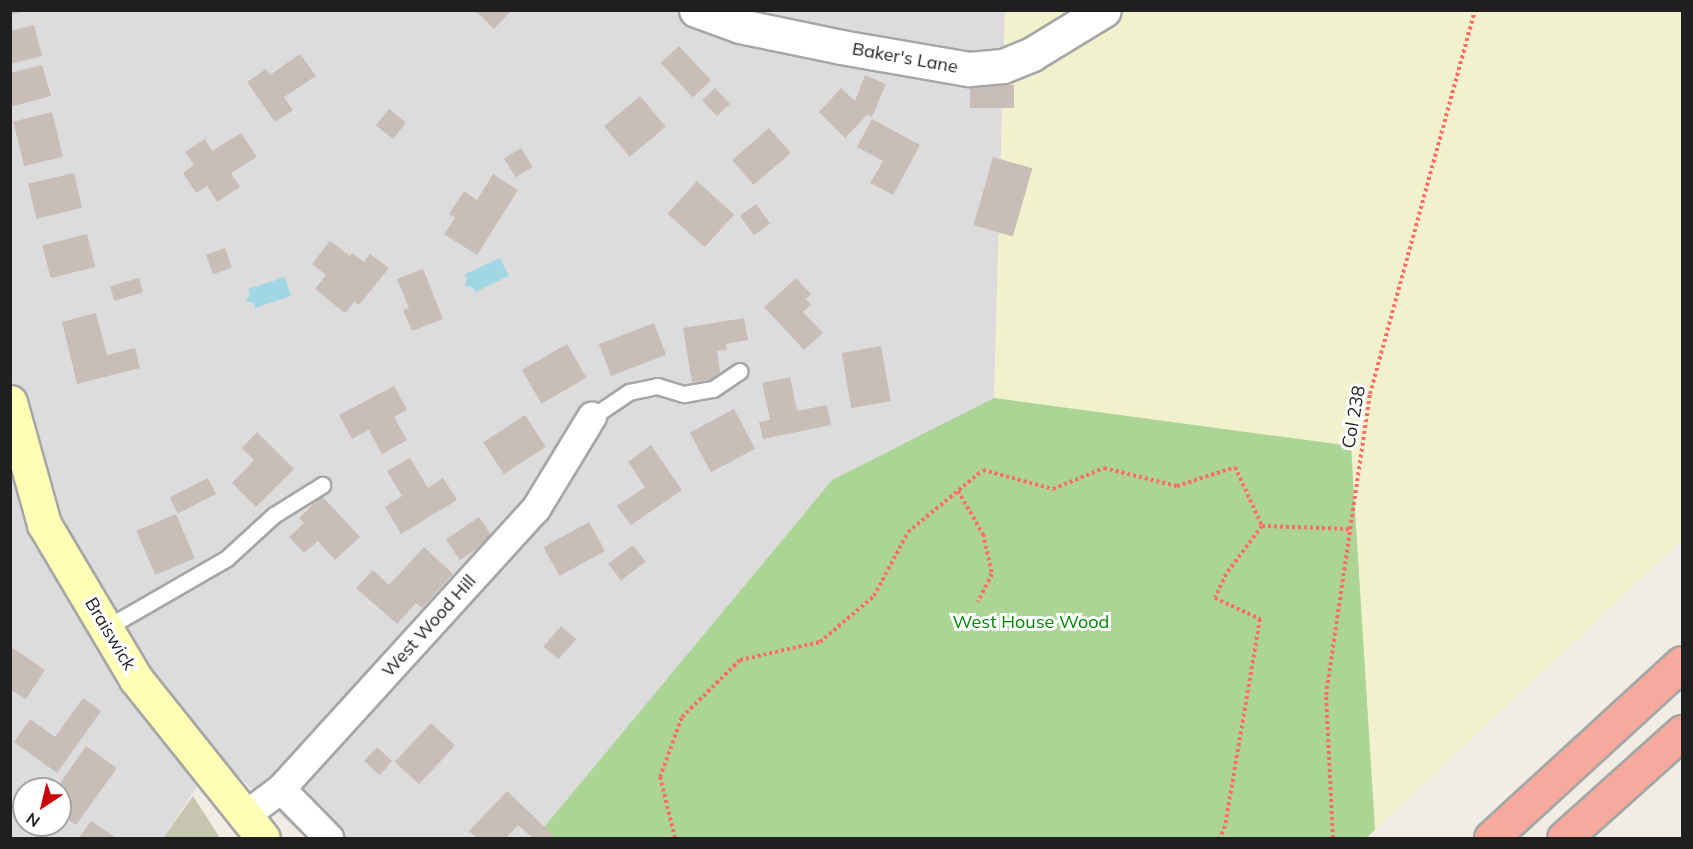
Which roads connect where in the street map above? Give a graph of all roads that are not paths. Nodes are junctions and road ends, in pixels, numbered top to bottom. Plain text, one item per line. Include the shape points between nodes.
1 (696, 10) edge
2 (1104, 10) edge
3 (740, 371) dead end
4 (10, 402) edge
5 (592, 417) joint
6 (322, 485) dead end
7 (106, 628) junction
8 (1683, 663) edge
9 (1683, 732) edge
10 (281, 789) junction
11 (254, 827) edge
12 (329, 838) edge
13 (1491, 838) edge
14 (1564, 838) edge

1 - 2 street, Baker's Lane via 740,26 969,69 1003,66 1032,54
3 - 5 lane via 713,389 684,394 657,386 629,392
4 - 7 main road, Braiswick via 44,524
5 - 10 street, West Wood Hill via 536,509
6 - 7 lane via 273,515 227,558
7 - 11 main road, Braiswick via 136,679
8 - 13 highway
9 - 14 highway
10 - 11 street, West Wood Hill
10 - 12 street

